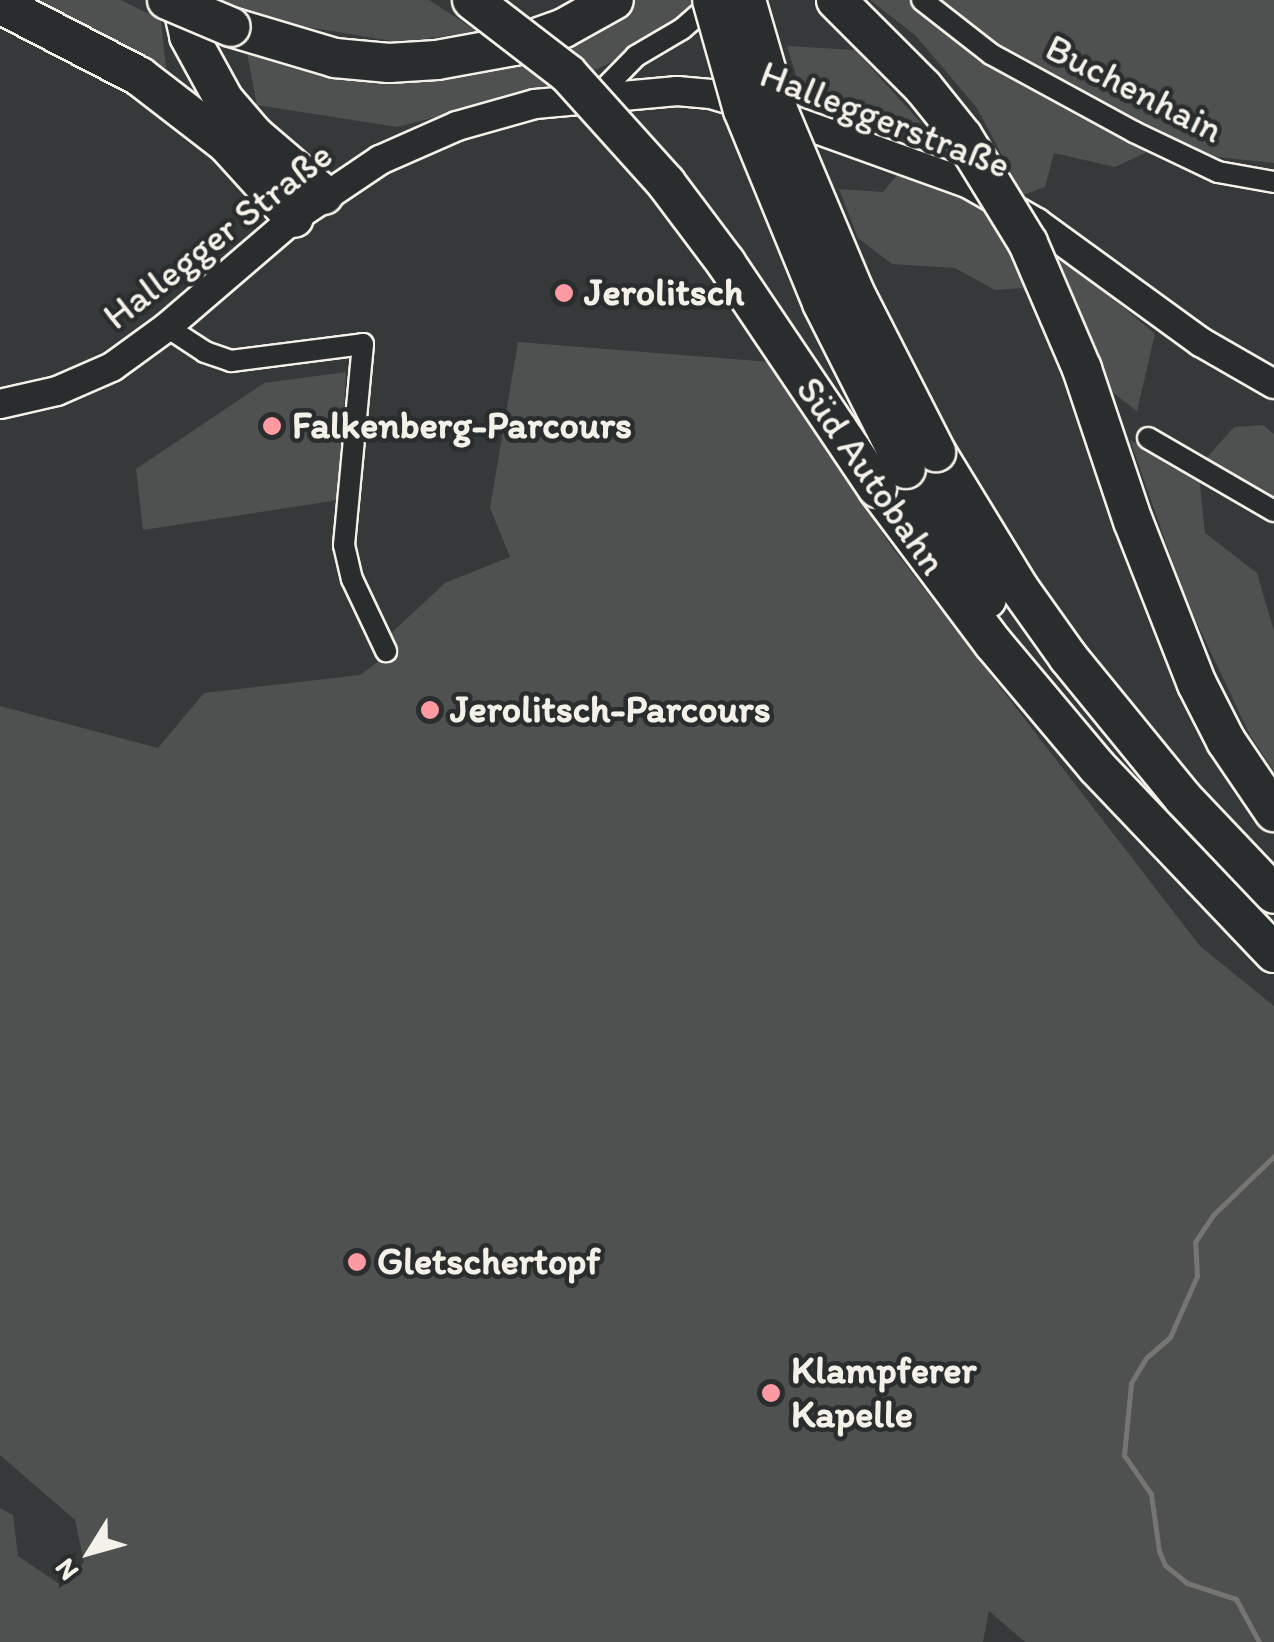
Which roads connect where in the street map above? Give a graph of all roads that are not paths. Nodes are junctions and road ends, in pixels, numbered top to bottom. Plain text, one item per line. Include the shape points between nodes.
1 (167, 0) edge
2 (181, 0) edge
3 (472, 0) edge
4 (614, 0) edge
5 (714, 0) edge
6 (746, 0) edge
7 (836, 0) edge
8 (922, 0) edge
9 (0, 4) edge
10 (597, 96) junction
11 (1274, 182) edge
12 (324, 196) junction
13 (294, 218) junction
14 (167, 327) junction
15 (1274, 384) edge
16 (0, 404) edge
17 (1148, 438) dead end
18 (906, 470) junction
19 (1274, 511) edge
20 (386, 651) dead end
21 (1274, 812) edge
22 (1274, 894) edge
23 (1261, 940) edge

1 - 4 highway, bridge via 231,28 335,58 437,60 514,46
2 - 12 highway via 189,36 224,100
3 - 18 highway, Süd Autobahn, bridge via 568,74
5 - 10 street via 682,30 636,56
5 - 18 highway, bridge via 742,110 800,250
6 - 18 highway, bridge via 778,110 854,291
7 - 21 highway, bridge via 963,137 1028,243 1082,369 1196,684
8 - 11 street, Buchenhain via 991,54 1134,132 1218,172
9 - 13 highway via 139,76 226,143
10 - 12 main road, Hallegger Straße via 535,104 458,126 380,160
10 - 15 main road, Halleggerstraße via 711,94 970,184 1200,342
12 - 13 main road, Hallegger Straße
13 - 14 main road, Hallegger Straße
14 - 16 main road, Hallegger Straße via 87,381
14 - 20 street via 231,361 363,344 344,545 352,579
17 - 19 street
18 - 22 highway via 1019,588 1068,657
18 - 23 highway, Süd Autobahn via 1051,714

